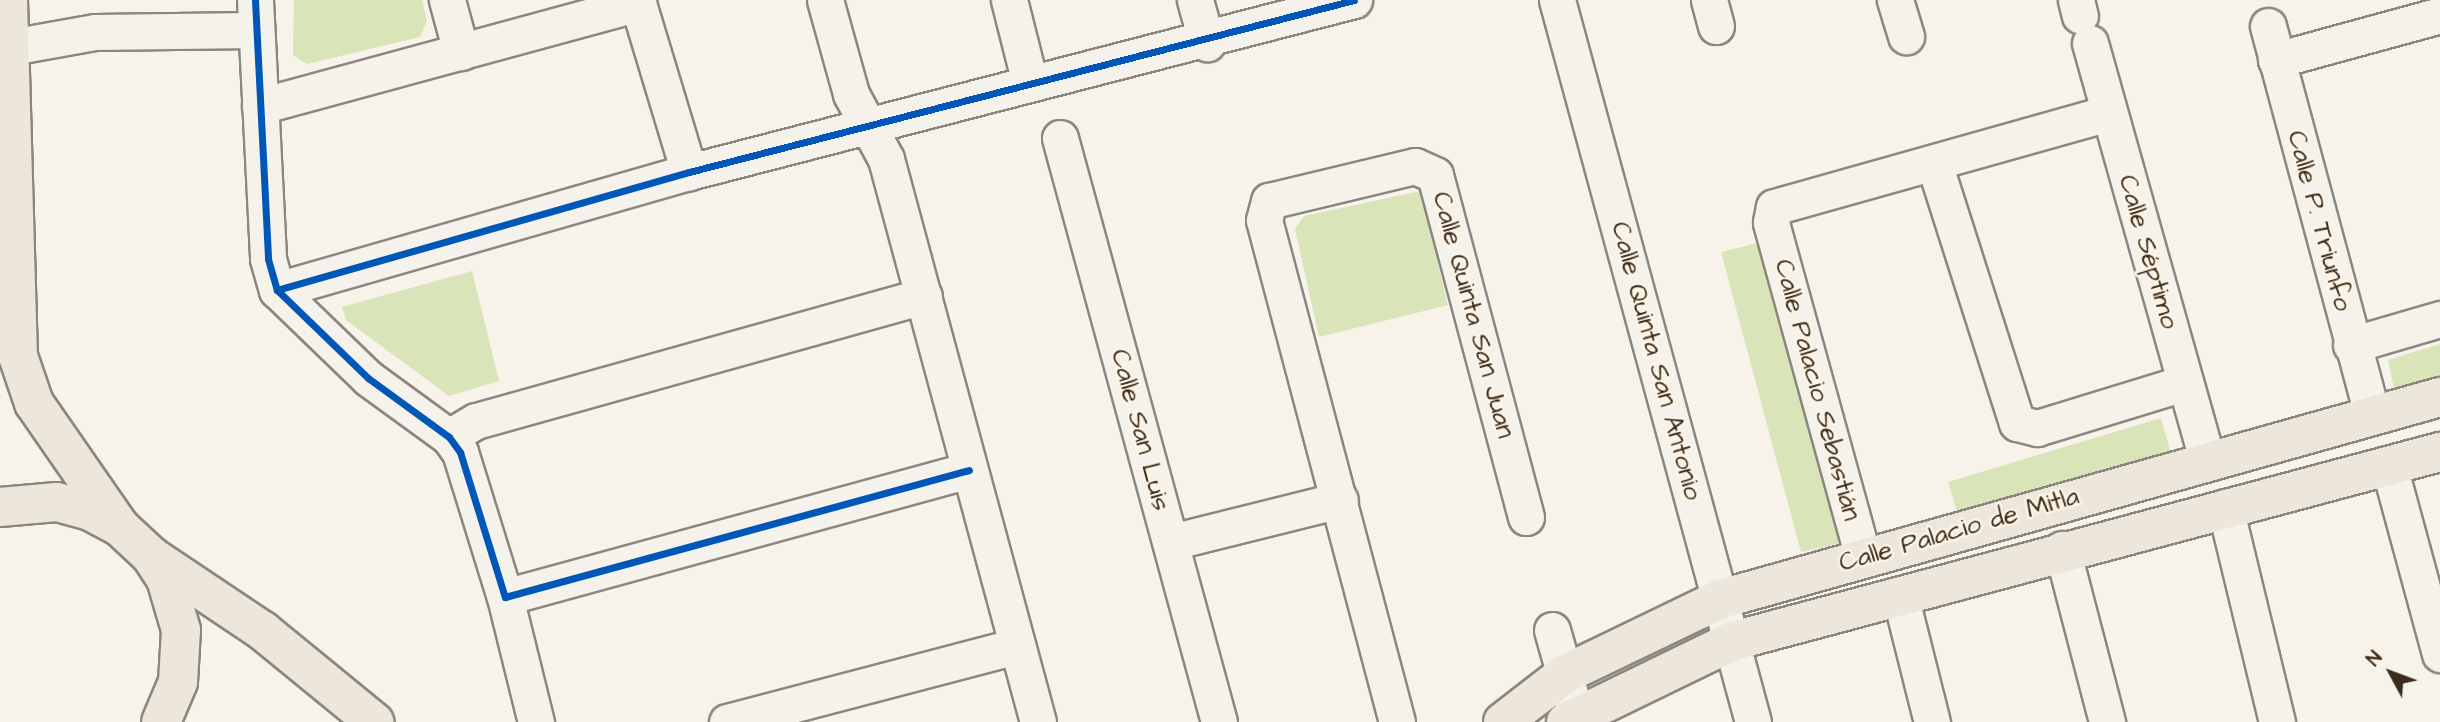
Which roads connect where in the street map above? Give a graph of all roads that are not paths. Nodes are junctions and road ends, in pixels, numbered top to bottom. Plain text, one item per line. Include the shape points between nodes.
1 (8, 0) edge
2 (447, 0) edge
3 (825, 0) edge
4 (1009, 0) edge
5 (1195, 0) edge
6 (1354, 0) edge
7 (1557, 0) edge
8 (638, 2) edge
9 (254, 15) edge
10 (2440, 15) edge
11 (2082, 20) edge
12 (2268, 26) dead end
13 (1207, 43) junction
14 (11, 47) junction
15 (461, 52) junction
16 (2276, 60) junction
17 (1030, 83) junction
18 (260, 106) junction
19 (2109, 113) junction
20 (868, 128) junction
21 (1060, 138) dead end
22 (1934, 163) junction
23 (690, 172) junction
24 (277, 290) junction
25 (924, 296) junction
26 (2440, 319) edge
27 (2351, 345) junction
28 (2184, 383) junction
29 (2440, 397) edge
30 (2372, 415) junction
31 (449, 437) junction
32 (2440, 452) edge
33 (2207, 460) junction
34 (2389, 466) junction
35 (970, 470) junction
36 (1340, 500) junction
37 (0, 507) edge
38 (2225, 507) junction
39 (1526, 517) dead end
40 (120, 527) junction
41 (1171, 542) junction
42 (2062, 549) junction
43 (151, 556) junction
44 (1863, 557) junction
45 (1900, 595) junction
46 (505, 597) junction
47 (1721, 599) junction
48 (1552, 630) dead end
49 (1733, 641) junction
50 (1017, 646) junction
51 (2440, 654) edge
52 (1565, 674) junction
53 (1573, 719) edge
54 (161, 722) edge
55 (374, 722) edge
56 (536, 722) edge
57 (727, 722) edge
58 (1038, 722) edge
59 (1219, 722) edge
60 (1397, 722) edge
61 (1503, 722) edge
62 (1753, 722) edge
63 (1932, 722) edge
64 (2107, 722) edge
65 (2277, 722) edge

1 - 14 main road
2 - 15 street
3 - 20 street via 851,94
4 - 17 street
5 - 13 street
6 - 13 street
7 - 47 street, Calle Quinta San Antonio
8 - 15 street
8 - 23 street
9 - 14 street via 95,32
9 - 18 street
10 - 16 street
11 - 19 street, Calle Séptimo
12 - 16 street, Calle P. Triunfo
13 - 17 street
14 - 40 main road via 18,356 40,413
15 - 18 street
16 - 27 street, Calle P. Triunfo
17 - 20 street
18 - 24 street via 268,259
19 - 22 street
19 - 28 street, Calle Séptimo
20 - 23 street
20 - 25 street via 886,159
21 - 41 street, Calle San Luis
22 - 28 street via 2017,423 2037,428
22 - 44 street, Calle Palacio Sebastián via 1782,201 1770,222
23 - 24 street
24 - 31 street via 369,377
25 - 31 street via 476,421
25 - 35 street
26 - 27 street
27 - 30 street, Calle P. Triunfo
28 - 33 street, Calle Séptimo
29 - 30 main road, Calle Palacio de Mitla
30 - 33 main road, Calle Palacio de Mitla
31 - 46 street via 460,452
32 - 34 main road, Calle Palacio de Mitla
33 - 44 main road, Calle Palacio de Mitla
34 - 38 main road, Calle Palacio de Mitla
34 - 51 street
35 - 46 street
35 - 50 street
36 - 39 street, Calle Quinta San Juan via 1264,210 1279,195 1421,166 1435,175
36 - 41 street
36 - 60 street, Calle Quinta San Juan
37 - 40 main road via 57,502
38 - 42 main road, Calle Palacio de Mitla
38 - 65 street
40 - 43 main road
41 - 59 street, Calle San Luis
42 - 45 main road, Calle Palacio de Mitla
42 - 64 street
43 - 54 main road via 176,603 181,629 178,682
43 - 55 main road via 263,631
44 - 47 main road, Calle Palacio de Mitla
45 - 49 main road, Calle Palacio de Mitla
45 - 63 street
46 - 56 street
47 - 49 street, Calle Quinta San Antonio
47 - 52 main road, Calle Palacio de Mitla
48 - 52 street
49 - 53 main road, Calle Palacio de Mitla
49 - 62 street, Calle Quinta San Antonio
50 - 57 street
50 - 58 street
52 - 53 street
52 - 61 main road, Calle Palacio de Mitla

